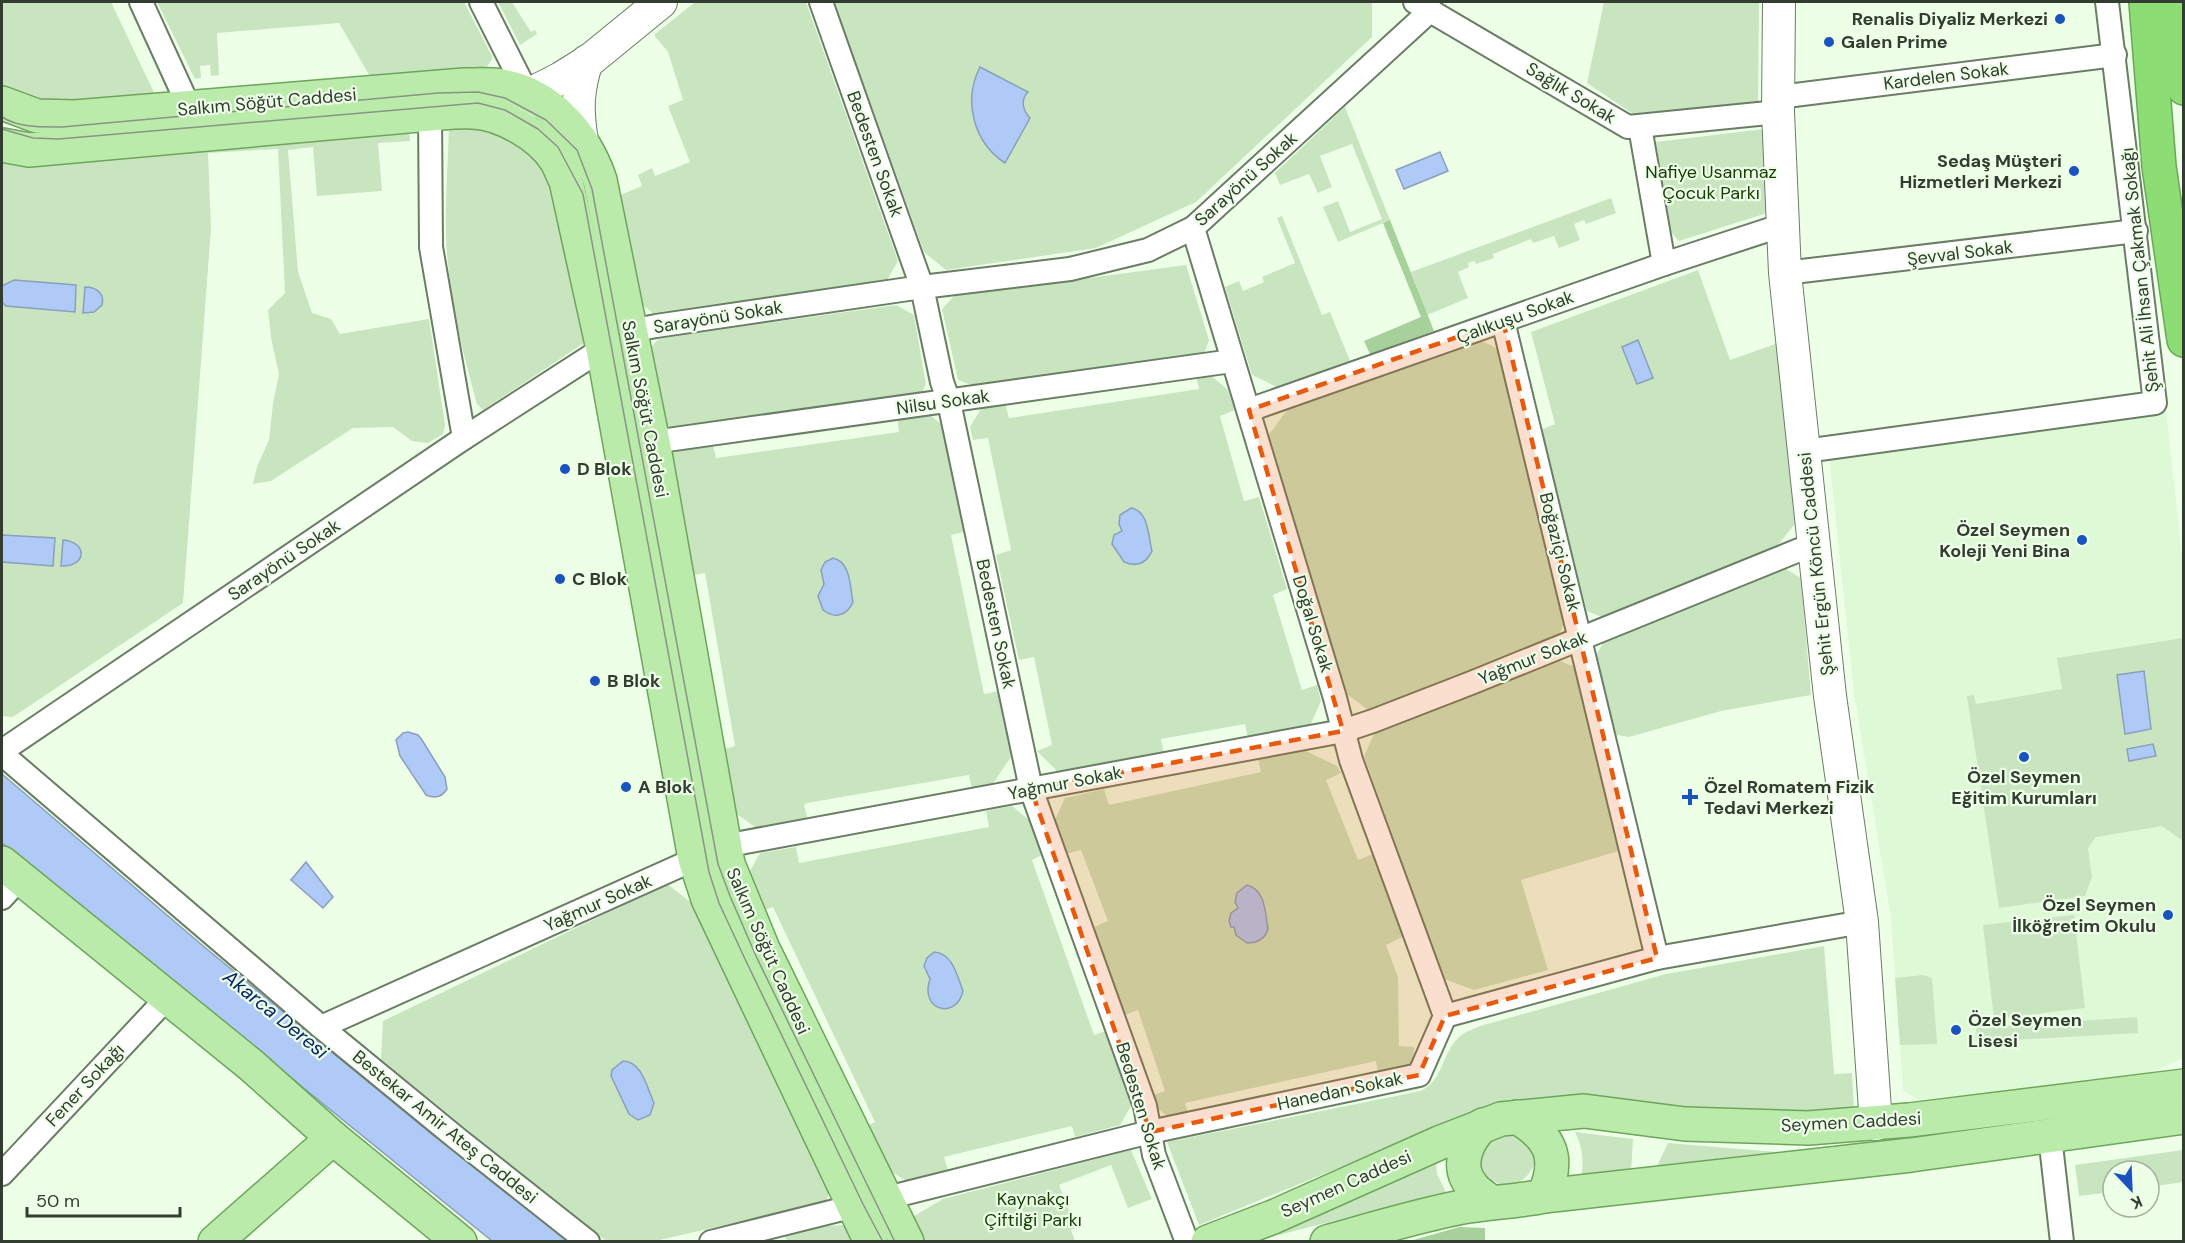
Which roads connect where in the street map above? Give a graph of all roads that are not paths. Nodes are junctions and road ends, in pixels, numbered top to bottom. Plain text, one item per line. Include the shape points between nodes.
1 (141, 2) edge
2 (481, 2) edge
3 (661, 2) edge
4 (821, 2) edge
5 (1779, 2) edge
6 (2107, 2) edge
7 (2146, 2) edge
8 (2171, 2) edge
9 (1423, 6) edge
10 (2115, 55) junction
11 (587, 61) junction
12 (2184, 88) edge
13 (528, 95) junction
14 (2, 103) edge
15 (1778, 105) junction
16 (190, 109) junction
17 (430, 114) junction
18 (37, 116) junction
19 (2, 122) edge
20 (514, 124) junction
21 (1640, 127) junction
22 (582, 141) junction
23 (2, 145) edge
24 (1783, 225) junction
25 (1192, 228) junction
26 (2136, 231) junction
27 (1664, 264) junction
28 (1785, 273) junction
29 (922, 287) junction
30 (1503, 321) junction
31 (630, 331) junction
32 (2184, 340) edge
33 (603, 349) junction
34 (1232, 361) junction
35 (949, 402) junction
36 (1249, 410) junction
37 (464, 438) junction
38 (653, 442) junction
39 (1805, 451) junction
40 (1814, 544) junction
41 (1581, 638) junction
42 (1343, 731) junction
43 (2, 752) edge
44 (1030, 789) junction
45 (710, 853) junction
46 (8, 880) edge
47 (1862, 922) junction
48 (1657, 958) junction
49 (168, 997) junction
50 (1445, 1016) junction
51 (321, 1028) junction
52 (2184, 1086) edge
53 (1517, 1117) junction
54 (2184, 1117) edge
55 (1876, 1124) junction
56 (1483, 1125) junction
57 (1150, 1131) junction
58 (2050, 1136) junction
59 (333, 1138) junction
60 (2, 1174) edge
61 (1544, 1196) junction
62 (885, 1199) junction
63 (1491, 1202) junction
64 (853, 1207) junction
65 (215, 1242) edge
66 (460, 1242) edge
67 (588, 1242) edge
68 (711, 1242) edge
69 (871, 1242) edge
70 (907, 1242) edge
71 (1187, 1242) edge
72 (1208, 1242) edge
73 (1327, 1242) edge
74 (2061, 1242) edge

1 - 16 street
2 - 13 street
3 - 11 street
4 - 29 street, Bedesten Sokak
5 - 15 street, Şehit Ergün Köncü Caddesi
6 - 10 street, Şehit Ali İhsan Çakmak Sokağı
7 - 32 highway via 2159,166
8 - 12 highway
9 - 21 street, Sağlık Sokak via 1628,127
9 - 25 street, Sarayönü Sokak
10 - 15 street, Kardelen Sokak
10 - 26 street, Şehit Ali İhsan Çakmak Sokağı
11 - 13 street
11 - 22 street via 578,99
13 - 16 main road, Salkım Söğüt Caddesi via 502,86 464,85
13 - 20 street
13 - 22 main road, Salkım Söğüt Caddesi via 555,110
14 - 18 main road, Salkım Söğüt Caddesi
15 - 21 street, Sağlık Sokak
15 - 24 street, Şehit Ergün Köncü Caddesi
16 - 18 main road, Salkım Söğüt Caddesi
17 - 20 main road, Salkım Söğüt Caddesi via 480,113
17 - 23 main road, Salkım Söğüt Caddesi via 29,150
17 - 37 street via 431,247
18 - 19 main road
20 - 33 main road, Salkım Söğüt Caddesi via 555,158 566,181
21 - 27 street
22 - 31 main road, Salkım Söğüt Caddesi via 600,180
24 - 27 street, Çalıkuşu Sokak
24 - 28 street, Şehit Ergün Köncü Caddesi
25 - 29 street, Sarayönü Sokak via 1148,250 1070,269
25 - 34 street, Doğal Sokak
26 - 28 street, Şevval Sokak
26 - 39 street, Şehit Ali İhsan Çakmak Sokağı via 2155,403
27 - 30 street, Çalıkuşu Sokak
28 - 39 street, Şehit Ergün Köncü Caddesi
29 - 31 street, Sarayönü Sokak
29 - 35 street, Bedesten Sokak
30 - 36 street, Çalıkuşu Sokak
30 - 41 street, Boğaziçi Sokak
31 - 33 street, Sarayönü Sokak
31 - 38 main road, Salkım Söğüt Caddesi
33 - 37 street, Sarayönü Sokak
33 - 45 main road, Salkım Söğüt Caddesi
34 - 35 street, Nilsu Sokak
34 - 36 street, Doğal Sokak
35 - 38 street, Nilsu Sokak
35 - 44 street, Bedesten Sokak
36 - 42 street, Doğal Sokak
37 - 43 street, Sarayönü Sokak
38 - 45 main road, Salkım Söğüt Caddesi
39 - 40 street, Şehit Ergün Köncü Caddesi
40 - 41 street, Yağmur Sokak
40 - 47 street, Şehit Ergün Köncü Caddesi via 1830,696
41 - 42 street, Yağmur Sokak
41 - 48 street, Boğaziçi Sokak
42 - 44 street, Yağmur Sokak
42 - 50 street, Doğal Sokak
43 - 51 street, Bestekar Amir Ateş Caddesi
44 - 45 street, Yağmur Sokak
44 - 57 street, Bedesten Sokak via 1145,1106
45 - 51 street, Yağmur Sokak
45 - 62 main road, Salkım Söğüt Caddesi via 728,864 763,949
45 - 64 main road via 708,898
46 - 49 main road
47 - 48 street
47 - 55 street, Şehit Ergün Köncü Caddesi
48 - 50 street
49 - 59 main road
49 - 60 street, Fener Sokağı
50 - 57 street, Hanedan Sokak via 1419,1075
51 - 67 street, Bestekar Amir Ateş Caddesi
52 - 55 main road, Seymen Caddesi
53 - 55 main road, Seymen Caddesi via 1584,1111 1685,1124 1808,1128
53 - 56 main road, Seymen Caddesi
53 - 61 main road via 1543,1136 1550,1151 1553,1165
54 - 58 main road, Seymen Caddesi
56 - 63 main road via 1466,1147 1465,1172 1473,1189
56 - 72 main road, Seymen Caddesi
57 - 62 street, Hanedan Sokak
57 - 71 street, Bedesten Sokak
58 - 61 main road, Seymen Caddesi
58 - 74 street
59 - 65 main road
59 - 66 main road
61 - 63 main road, Seymen Caddesi
62 - 64 street, Hanedan Sokak
62 - 70 main road, Salkım Söğüt Caddesi
63 - 73 main road, Seymen Caddesi via 1432,1213
64 - 68 street
64 - 69 main road

